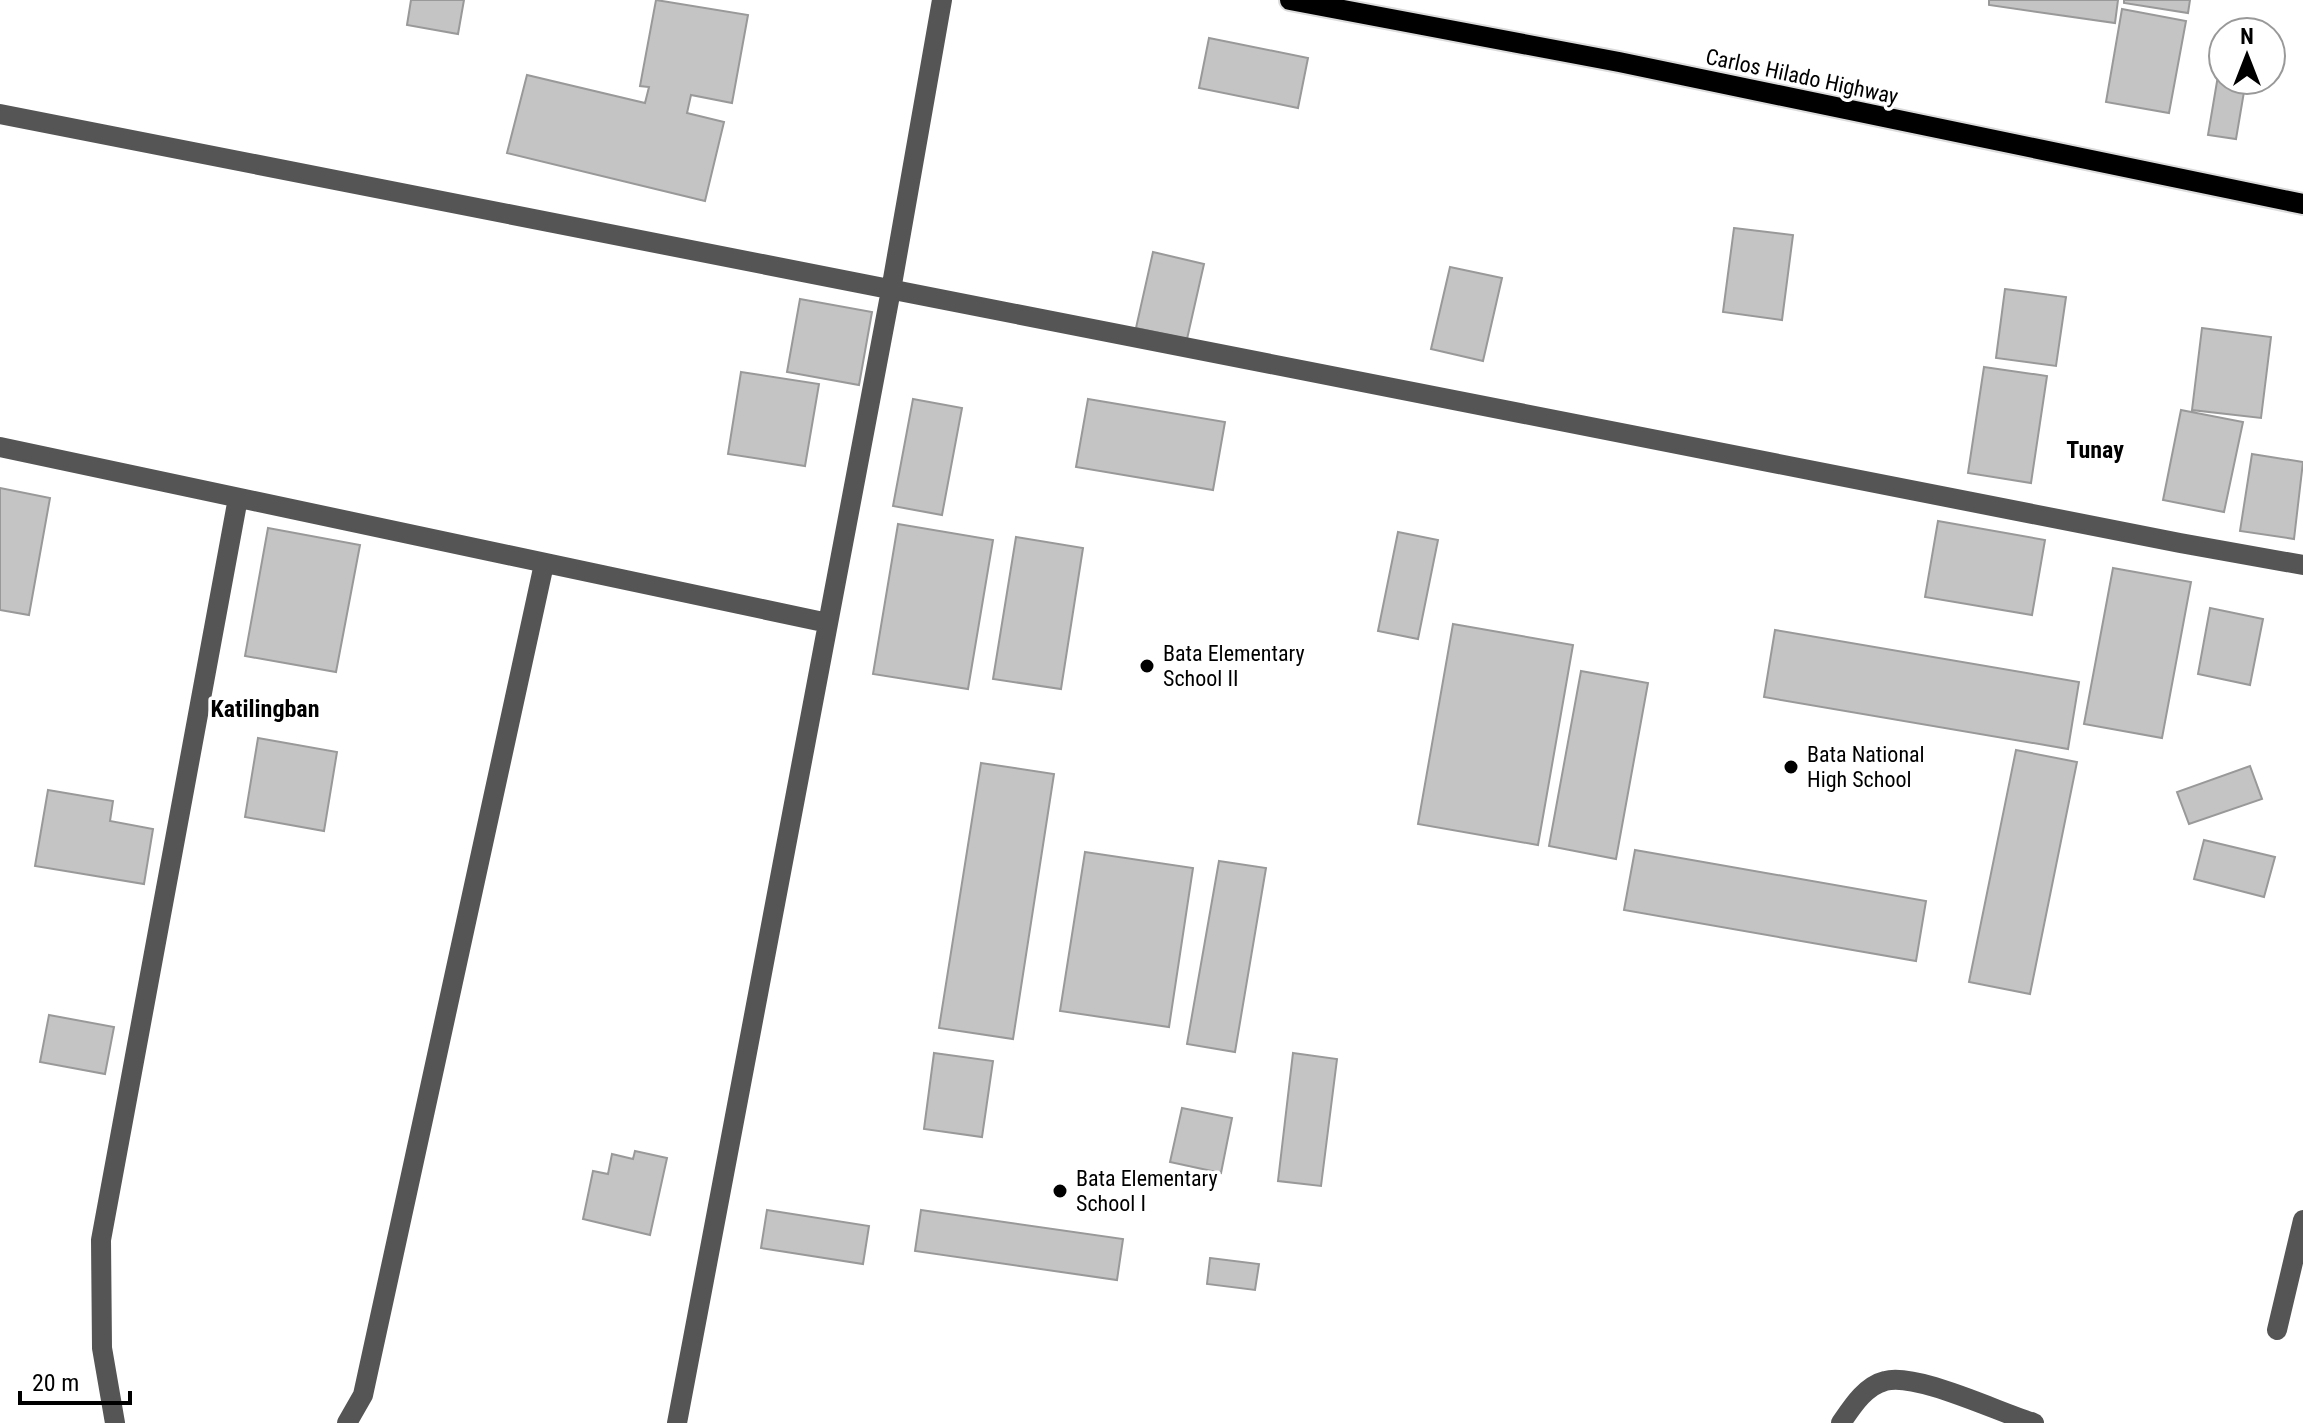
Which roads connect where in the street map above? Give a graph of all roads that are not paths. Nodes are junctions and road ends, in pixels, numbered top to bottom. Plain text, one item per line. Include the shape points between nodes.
1 (942, 0) edge
2 (1290, 0) edge
3 (0, 114) edge
4 (2303, 204) edge
5 (891, 290) junction
6 (0, 447) edge
7 (238, 498) junction
8 (544, 564) junction
9 (2303, 565) edge
10 (828, 623) junction
11 (2303, 1220) edge
12 (2277, 1330) dead end
13 (2029, 1422) edge
14 (115, 1423) edge
15 (347, 1423) edge
16 (677, 1423) edge
17 (1841, 1423) edge

1 - 5 street
2 - 4 main road, Carlos Hilado Highway via 1619,62
3 - 5 street
5 - 9 street
5 - 10 street
6 - 7 street
7 - 8 street
7 - 14 street via 101,1240 102,1348
8 - 10 street
8 - 15 street via 363,1395
10 - 16 street
11 - 12 street
13 - 17 street via 1899,1378 1866,1392

